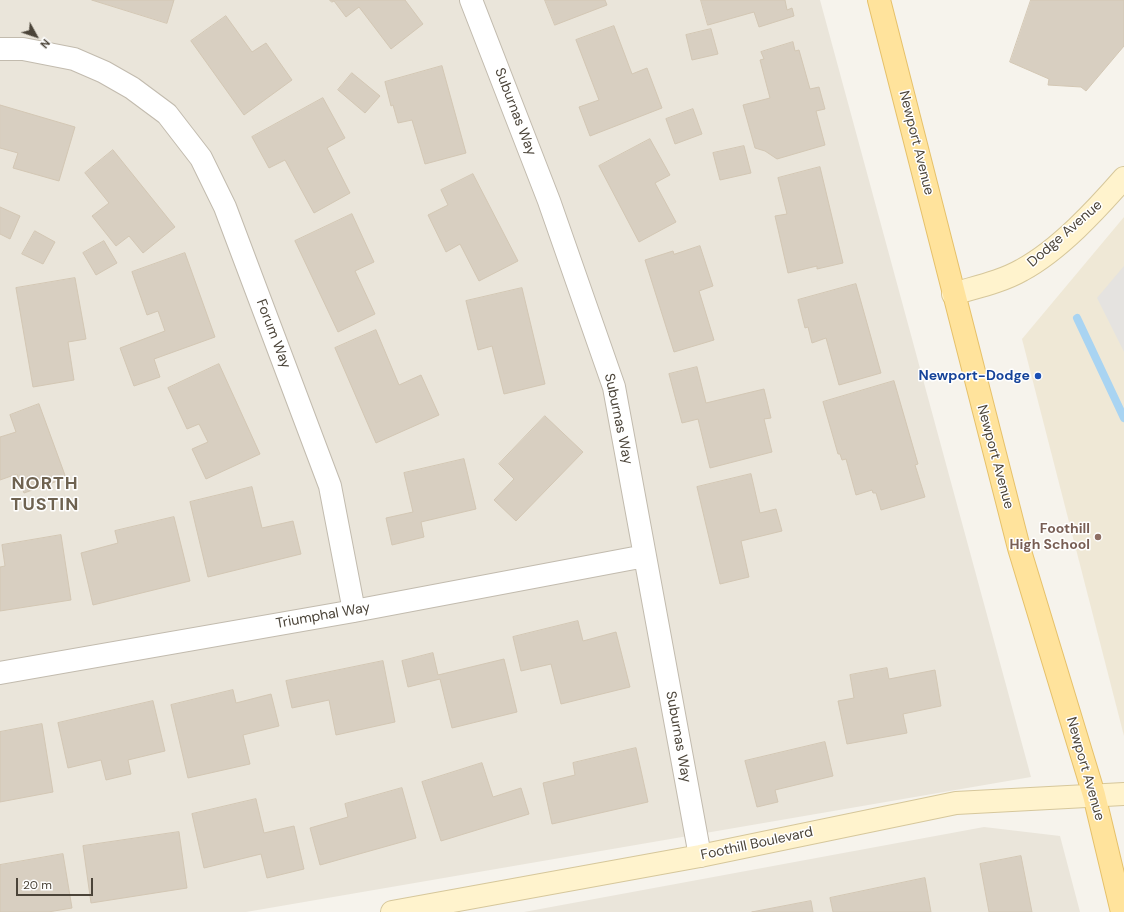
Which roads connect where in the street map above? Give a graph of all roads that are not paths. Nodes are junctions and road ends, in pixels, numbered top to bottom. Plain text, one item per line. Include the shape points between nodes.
1 (472, 0) edge
2 (879, 0) edge
3 (0, 49) edge
4 (1124, 178) edge
5 (953, 294) junction
6 (645, 556) junction
7 (354, 611) junction
8 (0, 674) edge
9 (1124, 794) edge
10 (1094, 795) junction
11 (700, 856) junction
12 (392, 912) edge
13 (1122, 912) edge

1 - 6 street, Suburnas Way via 549,202 614,387
2 - 5 main road, Newport Avenue
3 - 7 street, Forum Way via 23,49 74,60 104,72 132,88 167,114 201,158 225,207 330,486
4 - 5 street, Dodge Avenue via 1079,226 1037,260 1012,275
5 - 10 main road, Newport Avenue via 1019,548
6 - 7 street, Triumphal Way
6 - 11 street, Suburnas Way
7 - 8 street, Triumphal Way
9 - 10 street, Foothill Boulevard
10 - 11 street, Foothill Boulevard via 956,803
10 - 13 main road, Newport Avenue
11 - 12 street, Foothill Boulevard

